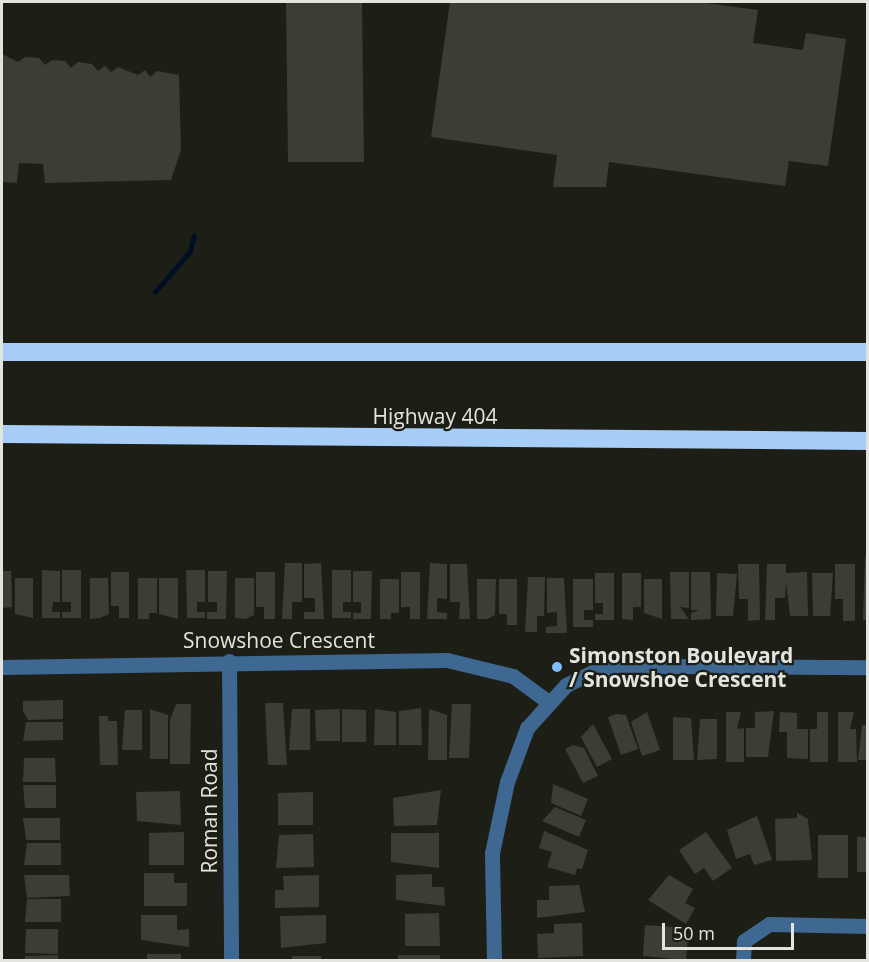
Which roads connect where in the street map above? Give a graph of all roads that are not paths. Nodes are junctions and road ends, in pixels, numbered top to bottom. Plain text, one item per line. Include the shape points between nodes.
1 (2, 352) edge
2 (867, 352) edge
3 (2, 434) edge
4 (867, 441) edge
5 (229, 661) junction
6 (2, 667) edge
7 (867, 668) edge
8 (547, 701) junction
9 (867, 927) edge
10 (231, 960) edge
11 (494, 960) edge
12 (743, 960) edge

1 - 2 highway
3 - 4 highway, Highway 404
5 - 6 street, Snowshoe Crescent
5 - 8 street, Snowshoe Crescent via 447,660 513,676
5 - 10 street, Roman Road
7 - 8 street via 597,670
8 - 11 street via 527,728 498,818 492,853
9 - 12 street via 769,924 744,941

